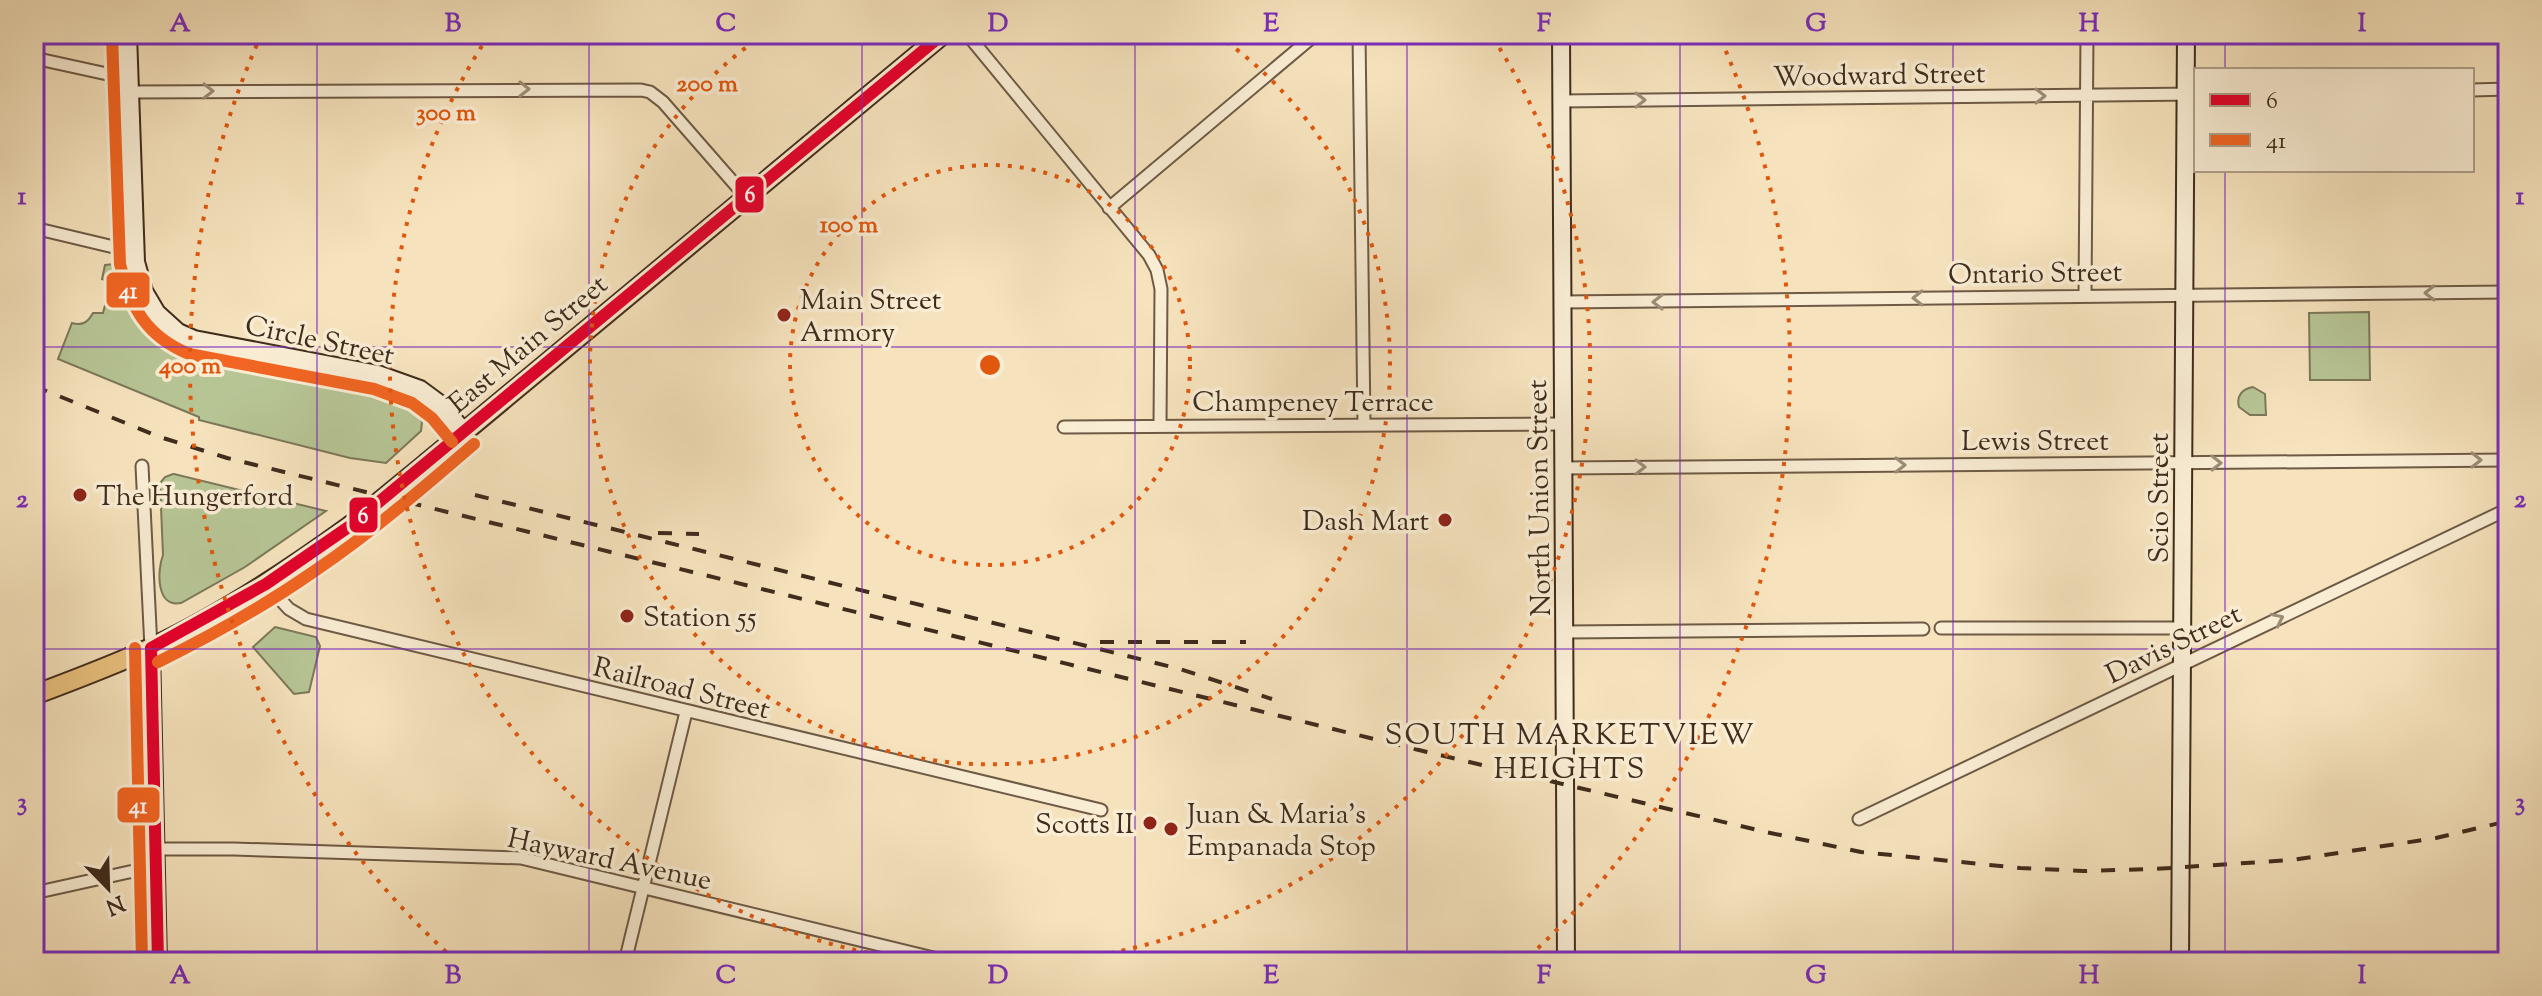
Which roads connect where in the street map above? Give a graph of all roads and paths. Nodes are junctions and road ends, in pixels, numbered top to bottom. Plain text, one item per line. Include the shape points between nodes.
1 (128, 34) edge
2 (943, 34) edge
3 (967, 34) edge
4 (1316, 34) edge
5 (1359, 34) edge
6 (1561, 34) edge
7 (2087, 34) edge
8 (2186, 34) edge
9 (34, 58) edge
10 (130, 86) junction
11 (2508, 89) edge
12 (2474, 90) edge
13 (2191, 94) edge
14 (2087, 95) junction
15 (1562, 101) junction
16 (746, 197) junction
17 (1109, 208) junction
18 (34, 228) edge
19 (135, 252) junction
20 (2508, 292) edge
21 (2185, 294) junction
22 (2085, 295) junction
23 (1562, 302) junction
24 (1364, 424) junction
25 (1562, 424) junction
26 (1160, 426) junction
27 (1064, 427) dead end
28 (464, 432) junction
29 (2508, 460) edge
30 (2184, 463) junction
31 (142, 466) dead end
32 (1562, 468) junction
33 (2508, 509) edge
34 (266, 584) junction
35 (1941, 628) dead end
36 (2183, 628) junction
37 (1923, 629) dead end
38 (1565, 632) junction
39 (151, 648) junction
40 (2183, 665) junction
41 (34, 695) edge
42 (686, 712) junction
43 (1101, 810) dead end
44 (1859, 819) dead end
45 (157, 849) junction
46 (157, 869) junction
47 (643, 887) junction
48 (34, 893) edge
49 (158, 962) edge
50 (625, 962) edge
51 (950, 962) edge
52 (1566, 962) edge
53 (2180, 962) edge

1 - 10 street
2 - 16 main road, East Main Street
3 - 17 street
4 - 17 street
5 - 24 street
6 - 15 street, North Union Street
7 - 14 street
8 - 13 street, Scio Street
9 - 10 street
10 -> 16 street via 641,90 657,96
10 - 19 street
11 - 12 street
13 - 14 street, Woodward Street
13 - 21 street, Scio Street
15 -> 14 street, Woodward Street
14 - 22 street
15 - 23 street, North Union Street
16 - 28 main road, East Main Street
17 - 26 street via 1157,270
18 - 19 street
19 - 28 street, Circle Street via 144,291 157,313 178,332 210,344 378,374 420,389
20 -> 21 street, Ontario Street
21 - 22 street, Ontario Street
21 - 30 street, Scio Street
22 -> 23 street, Ontario Street
23 - 25 street, North Union Street
24 - 25 street, Champeney Terrace
24 - 26 street, Champeney Terrace
25 - 32 street, North Union Street
26 - 27 street, Champeney Terrace
28 - 34 main road, East Main Street, bridge via 350,526
30 -> 29 street, Lewis Street
32 -> 30 street, Lewis Street
30 - 36 street, Scio Street
31 - 39 street
32 - 38 street, North Union Street
40 -> 33 street, Davis Street
34 - 39 main road, East Main Street
34 - 42 street, Railroad Street via 306,619
35 - 36 street
36 - 40 street, Scio Street
37 - 38 street
38 - 52 street, North Union Street
39 - 41 main road, East Main Street
39 - 45 street
40 - 44 street, Davis Street
40 - 53 street, Scio Street
42 - 43 street, Railroad Street
42 - 47 street
45 - 46 street
45 - 47 street, Hayward Avenue via 521,858
46 - 48 street
46 - 49 street
47 - 50 street
47 - 51 street, Hayward Avenue

